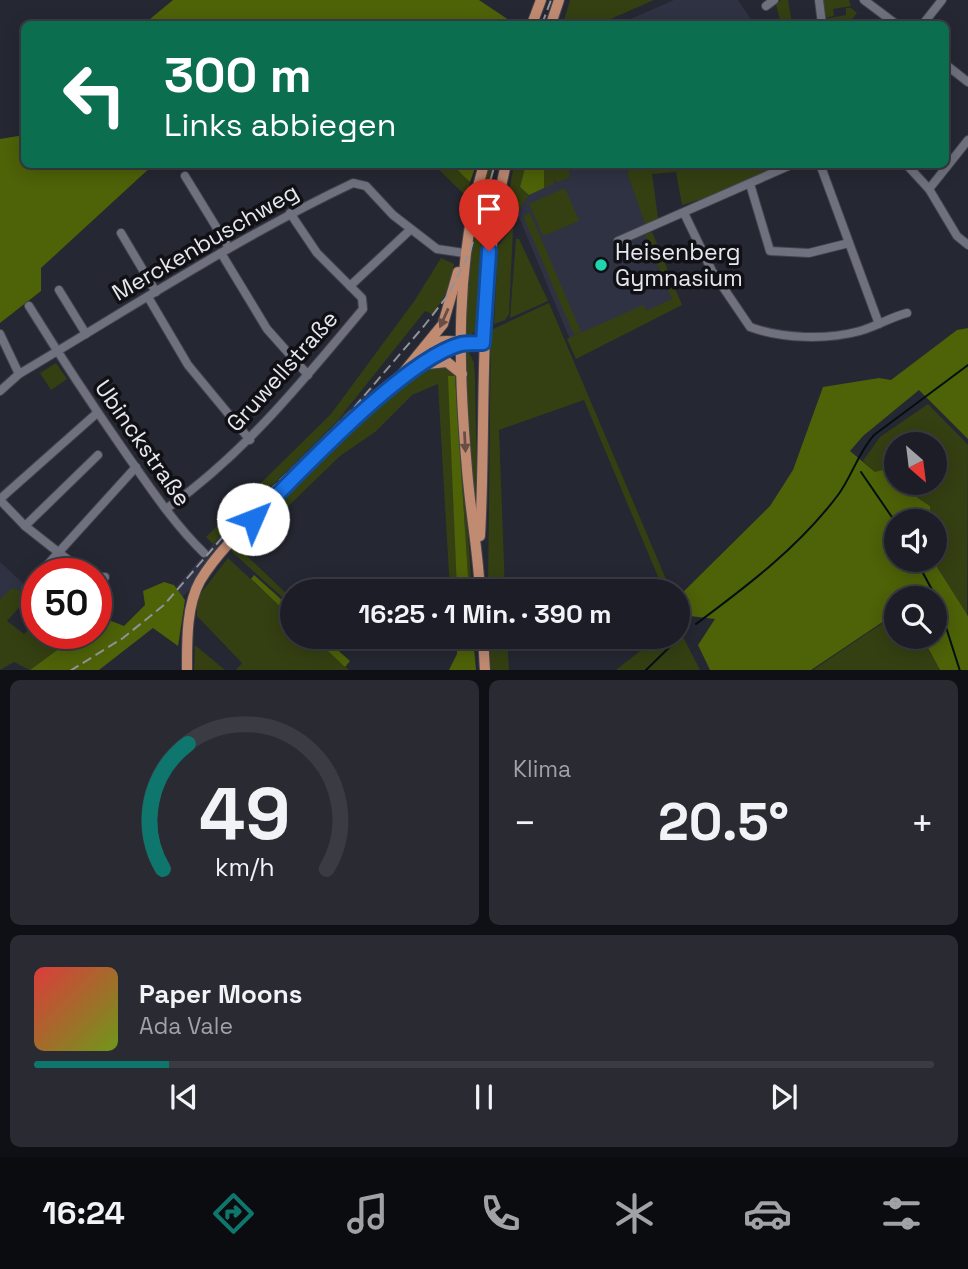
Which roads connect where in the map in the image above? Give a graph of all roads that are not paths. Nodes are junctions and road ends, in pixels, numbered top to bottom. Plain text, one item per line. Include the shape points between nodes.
1 (541, 0) edge
2 (559, 0) edge
3 (819, 0) edge
4 (864, 0) edge
5 (942, 0) edge
6 (533, 21) edge
7 (552, 21) edge
8 (822, 21) edge
9 (892, 21) edge
10 (925, 21) edge
11 (949, 67) edge
12 (968, 82) edge
13 (968, 140) edge
14 (949, 164) edge
15 (483, 168) edge
16 (505, 168) edge
17 (784, 168) edge
18 (821, 168) edge
19 (910, 168) edge
20 (946, 168) edge
21 (185, 176) dead end
22 (750, 184) junction
23 (929, 189) junction
24 (290, 213) junction
25 (684, 213) junction
26 (410, 230) junction
27 (121, 233) dead end
28 (618, 241) dead end
29 (849, 243) junction
30 (968, 245) edge
31 (225, 251) junction
32 (464, 253) junction
33 (350, 286) junction
34 (59, 290) dead end
35 (156, 292) junction
36 (148, 297) junction
37 (29, 306) dead end
38 (907, 313) dead end
39 (878, 324) junction
40 (0, 334) edge
41 (86, 334) junction
42 (430, 343) junction
43 (483, 343) junction
44 (461, 344) junction
45 (57, 352) junction
46 (422, 365) junction
47 (19, 374) junction
48 (462, 374) junction
49 (308, 375) junction
50 (394, 384) junction
51 (0, 391) edge
52 (97, 412) junction
53 (250, 440) junction
54 (97, 455) dead end
55 (136, 467) junction
56 (0, 499) edge
57 (166, 509) junction
58 (25, 526) junction
59 (59, 551) junction
60 (204, 552) dead end
61 (53, 558) edge
62 (67, 558) edge
63 (478, 567) junction
64 (479, 579) edge
65 (484, 649) edge
66 (187, 670) edge
67 (485, 670) edge

1 - 6 main road
2 - 7 main road
3 - 8 street
4 - 9 street
5 - 10 street
11 - 12 street
13 - 14 street
15 - 32 main road
16 - 43 main road via 489,251
17 - 22 street
18 - 29 street
19 - 23 street
20 - 23 street
21 - 31 street
22 - 25 street
22 - 29 street via 770,251 809,253
23 - 30 street via 953,232
24 - 26 street, Merckenbuschweg via 357,183 366,186
24 - 31 street, Merckenbuschweg
24 - 33 street, Gruwellstraße via 317,253
25 - 28 street
25 - 39 street via 712,271 750,327 816,337
26 - 32 street, Merckenbuschweg via 438,249
26 - 33 street
27 - 35 street
29 - 39 street
31 - 35 street, Merckenbuschweg
31 - 49 street via 267,329
32 -> 42 main road via 447,314
32 - 44 main road
33 - 49 street, Gruwellstraße via 362,298 363,309
34 - 41 street
35 - 36 street, Merckenbuschweg
36 - 41 street, Merckenbuschweg
36 - 53 street via 188,365
37 - 45 street
38 - 39 street
40 - 47 street
41 - 45 street, Merckenbuschweg
42 - 44 main road
42 - 50 main road
43 - 44 main road
43 - 63 main road
44 - 46 main road
44 - 48 main road
45 - 47 street, Merckenbuschweg
45 - 52 street, Ubinckstraße
46 - 48 main road via 447,362
46 - 50 main road
47 - 51 street, Merckenbuschweg
48 -> 63 main road
49 - 53 street, Gruwellstraße
50 - 66 main road via 253,519 205,574 193,600
52 - 55 street, Ubinckstraße
52 - 56 street
53 - 57 street, Gruwellstraße
54 - 58 street
55 - 57 street, Ubinckstraße
55 - 59 street
56 - 58 street
57 - 60 street, Ubinckstraße
58 - 59 street
59 - 61 street
59 - 62 street
63 - 64 main road
65 - 67 main road

